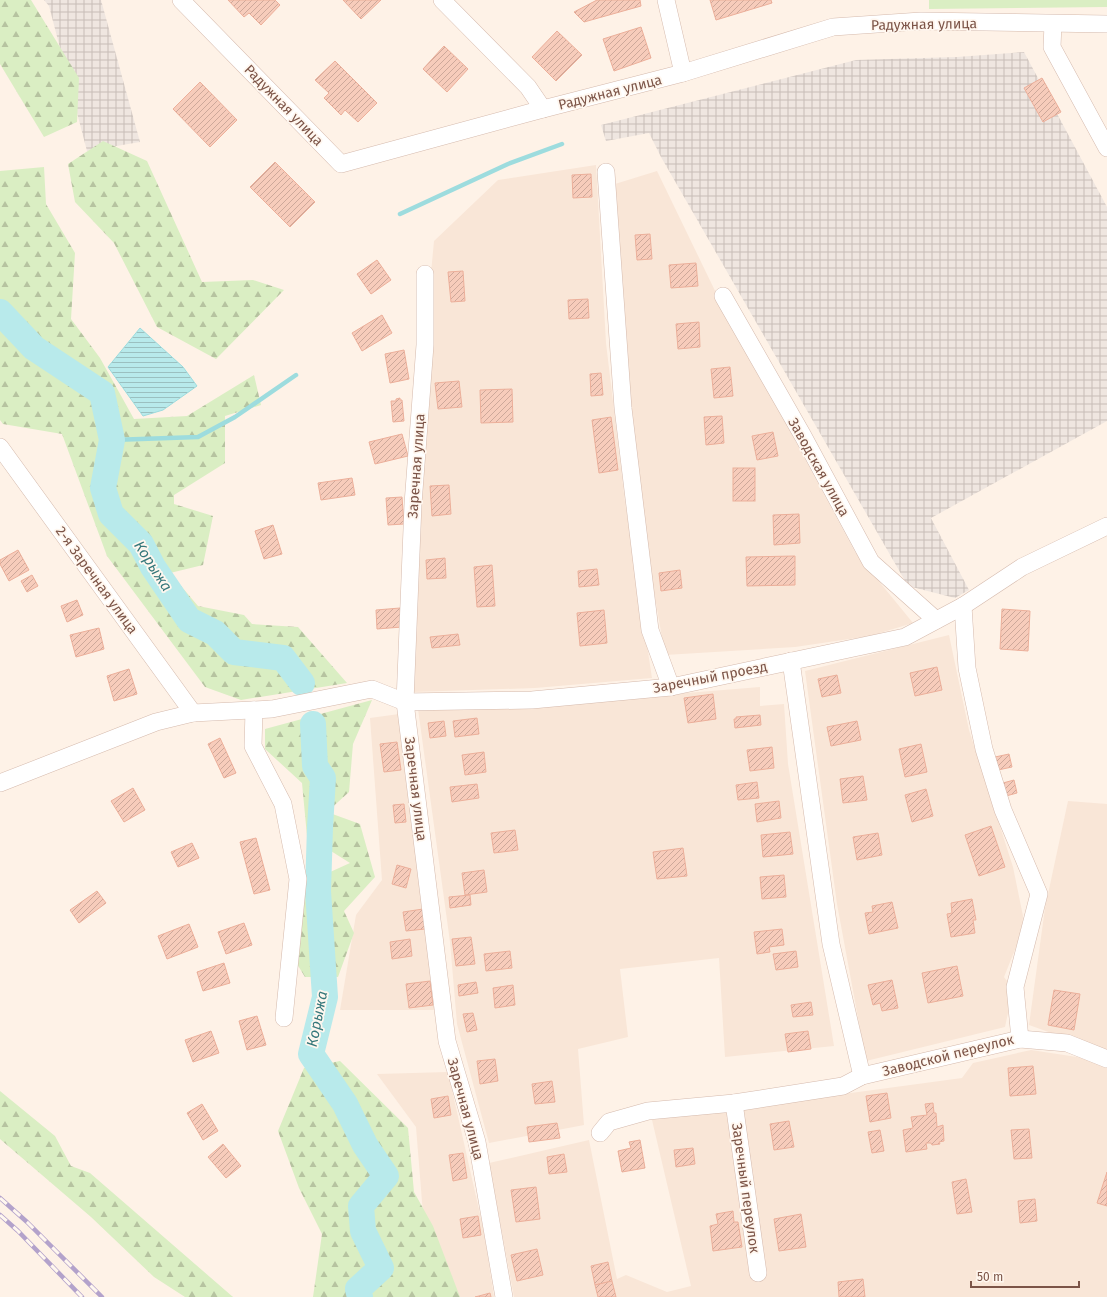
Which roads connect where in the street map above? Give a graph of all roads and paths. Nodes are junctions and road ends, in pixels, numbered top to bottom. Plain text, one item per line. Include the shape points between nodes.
1 (181, 0) edge
2 (442, 0) edge
3 (666, 0) edge
4 (1053, 24) junction
5 (1107, 24) edge
6 (683, 74) junction
7 (543, 109) junction
8 (1107, 148) edge
9 (606, 172) dead end
10 (425, 274) dead end
11 (723, 296) dead end
12 (0, 448) edge
13 (1107, 526) edge
14 (963, 606) junction
15 (936, 620) junction
16 (791, 661) junction
17 (671, 687) junction
18 (406, 702) junction
19 (254, 710) junction
20 (193, 713) junction
21 (0, 783) edge
22 (284, 1018) dead end
23 (1020, 1039) junction
24 (1107, 1059) edge
25 (862, 1076) junction
26 (734, 1103) junction
27 (600, 1133) dead end
28 (758, 1273) dead end
29 (504, 1297) edge

1 - 7 street, Радужная улица via 341,164
2 - 7 street via 528,87
3 - 6 street
4 - 5 street, Радужная улица
4 - 6 street, Радужная улица via 921,21 833,27
4 - 8 street via 1052,47
6 - 7 street, Радужная улица
9 - 17 street via 623,408 650,630
10 - 18 street, Заречная улица via 425,345 413,504
11 - 15 street, Заводская улица via 871,562
12 - 20 street, 2-я Заречная улица
13 - 14 street, Заречный проезд via 1022,566
14 - 15 street, Заречный проезд
14 - 23 street, Заводской переулок via 967,668 984,749 1003,810 1039,894 1015,987
15 - 16 street, Заречный проезд via 905,637
16 - 17 street, Заречный проезд
16 - 25 street via 831,944
17 - 18 street, Заречный проезд via 532,700
18 - 19 street via 372,689
18 - 29 street, Заречная улица via 447,1041 477,1142
19 - 20 street
19 - 22 street via 253,746 283,804 298,879
20 - 21 street via 156,722
23 - 24 street via 1067,1043
23 - 25 street, Заводской переулок
25 - 26 street, Заречный переулок via 843,1086
26 - 27 street, Заречный переулок via 648,1111 609,1122
26 - 28 street, Заречный переулок

